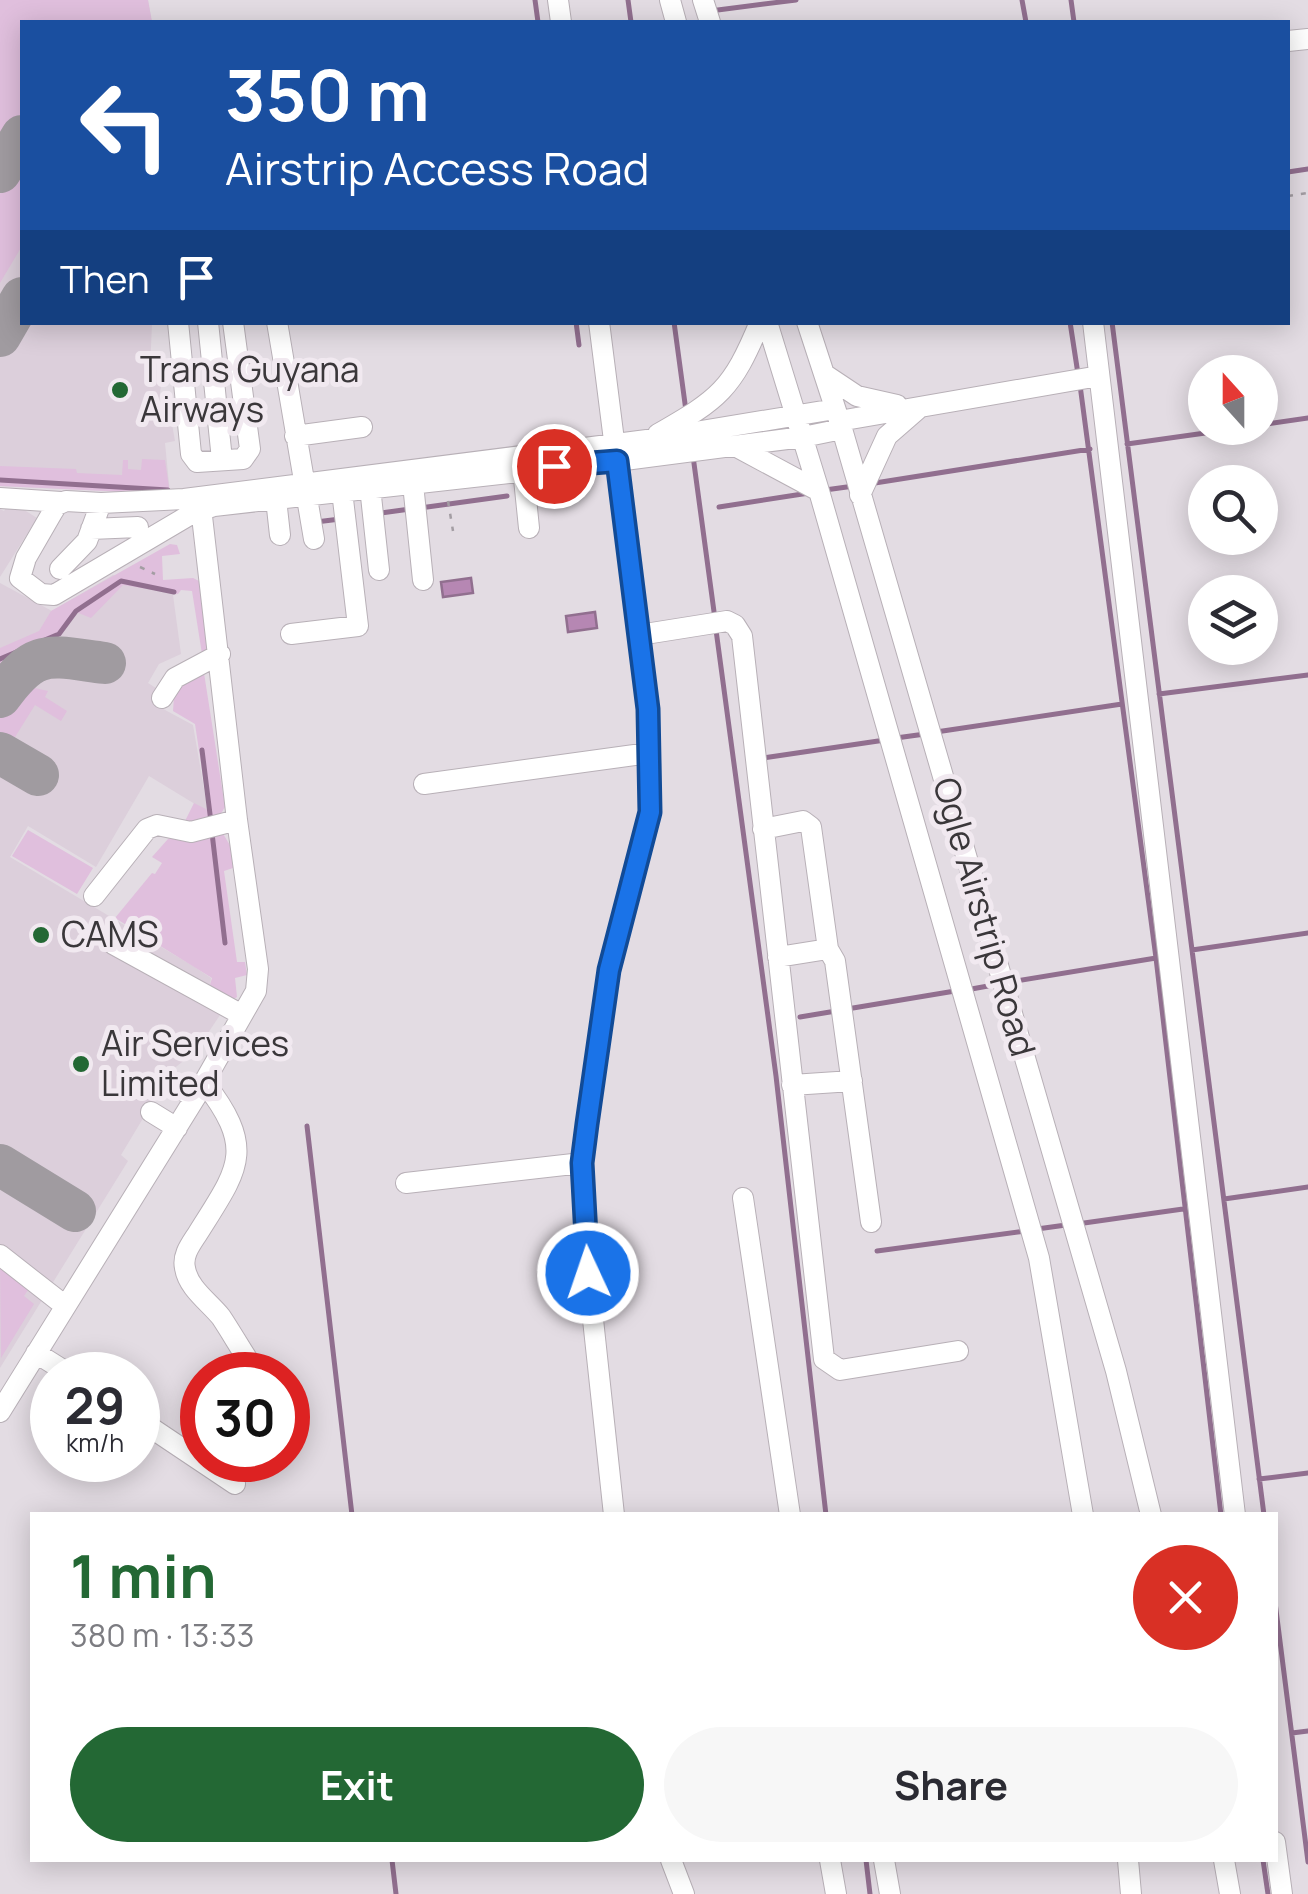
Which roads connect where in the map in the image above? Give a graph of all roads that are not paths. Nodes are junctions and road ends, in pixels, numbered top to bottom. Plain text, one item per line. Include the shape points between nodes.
1 (178, 325) edge
2 (208, 325) edge
3 (233, 325) edge
4 (277, 325) edge
5 (599, 325) edge
6 (762, 325) edge
7 (765, 325) edge
8 (808, 325) edge
9 (1093, 325) edge
10 (824, 374) junction
11 (1099, 376) junction
12 (919, 408) junction
13 (796, 415) junction
14 (839, 420) junction
15 (362, 427) dead end
16 (295, 436) junction
17 (803, 437) junction
18 (648, 440) junction
19 (735, 446) junction
20 (616, 452) junction
21 (222, 460) junction
22 (524, 469) junction
23 (820, 491) junction
24 (860, 495) junction
25 (414, 497) junction
26 (0, 498) edge
27 (62, 502) junction
28 (371, 502) junction
29 (101, 503) junction
30 (201, 503) junction
31 (344, 505) junction
32 (308, 511) junction
33 (138, 527) dead end
34 (529, 528) dead end
35 (91, 529) junction
36 (60, 569) dead end
37 (379, 570) dead end
38 (424, 580) dead end
39 (292, 634) dead end
40 (638, 635) junction
41 (220, 654) junction
42 (162, 698) dead end
43 (648, 752) junction
44 (424, 784) dead end
45 (231, 821) junction
46 (763, 830) junction
47 (94, 896) dead end
48 (113, 944) dead end
49 (828, 949) junction
50 (778, 957) junction
51 (242, 1015) junction
52 (852, 1081) junction
53 (169, 1082) dead end
54 (792, 1084) junction
55 (200, 1090) junction
56 (151, 1112) dead end
57 (177, 1128) junction
58 (582, 1163) junction
59 (406, 1183) dead end
60 (743, 1198) dead end
61 (872, 1222) dead end
62 (0, 1255) edge
63 (64, 1304) junction
64 (958, 1350) dead end
65 (37, 1352) edge
66 (243, 1352) edge
67 (30, 1363) edge
68 (0, 1412) edge
69 (160, 1434) edge
70 (235, 1484) dead end
71 (614, 1512) edge
72 (790, 1512) edge
73 (1082, 1512) edge
74 (1150, 1512) edge
75 (1235, 1512) edge
76 (672, 1862) edge
77 (830, 1862) edge
78 (884, 1862) edge
79 (1128, 1862) edge
80 (1224, 1862) edge
81 (1278, 1862) edge
82 (684, 1894) edge
83 (836, 1894) edge
84 (890, 1894) edge
85 (1131, 1894) edge
86 (1230, 1894) edge
87 (1282, 1894) edge

1 - 21 street via 191,454 198,462
2 - 21 street
3 - 21 street via 250,449 243,459
4 - 16 street
5 - 20 street
6 - 18 street via 712,402
7 - 13 street, Ogle Airstrip Road
8 - 10 street, Ogle Airstrip Road
9 - 11 street
10 - 12 street via 858,396
10 - 14 street, Ogle Airstrip Road
11 - 12 street
11 - 75 street
12 - 14 street
12 - 24 street via 887,436
13 - 14 street
13 - 17 street, Ogle Airstrip Road
13 - 18 street
14 - 17 street
14 - 24 street, Ogle Airstrip Road
15 - 16 street
16 - 32 street
17 - 19 street
17 - 23 street, Ogle Airstrip Road
18 - 20 street
19 - 20 street
19 - 23 street
20 - 22 street
20 - 32 street
20 - 40 street
22 - 25 street
22 - 34 street
23 - 73 street, Ogle Airstrip Road via 1039,1258
24 - 74 street, Ogle Airstrip Road via 1116,1371
25 - 28 street
25 - 38 street
26 - 27 street
27 - 29 street
27 - 30 street via 20,572 23,583 48,595 68,590
28 - 31 street
28 - 37 street
29 - 30 street
29 - 35 street
30 - 32 street
30 - 41 street
31 - 32 street
31 - 39 street via 358,626
33 - 35 street
35 - 36 street
40 - 43 street
40 - 46 street via 699,623 736,625
41 - 42 street via 175,678
41 - 45 street
43 - 44 street
43 - 58 street via 650,812 609,970
45 - 47 street via 182,832 147,829
45 - 51 street via 258,969 256,991
46 - 49 street via 802,821 811,828
46 - 50 street
48 - 51 street
49 - 50 street
49 - 52 street
50 - 54 street
51 - 55 street
52 - 54 street
52 - 61 street
53 - 55 street
54 - 64 street via 824,1359 840,1370
55 - 57 street
55 - 66 street via 234,1134 238,1161 185,1255 185,1271
56 - 57 street
57 - 63 street
58 - 59 street
58 - 71 street
60 - 72 street
62 - 63 street
63 - 65 street
67 - 68 street
69 - 70 street
76 - 82 street
77 - 83 street
78 - 84 street
79 - 85 street
80 - 86 street
81 - 87 street

